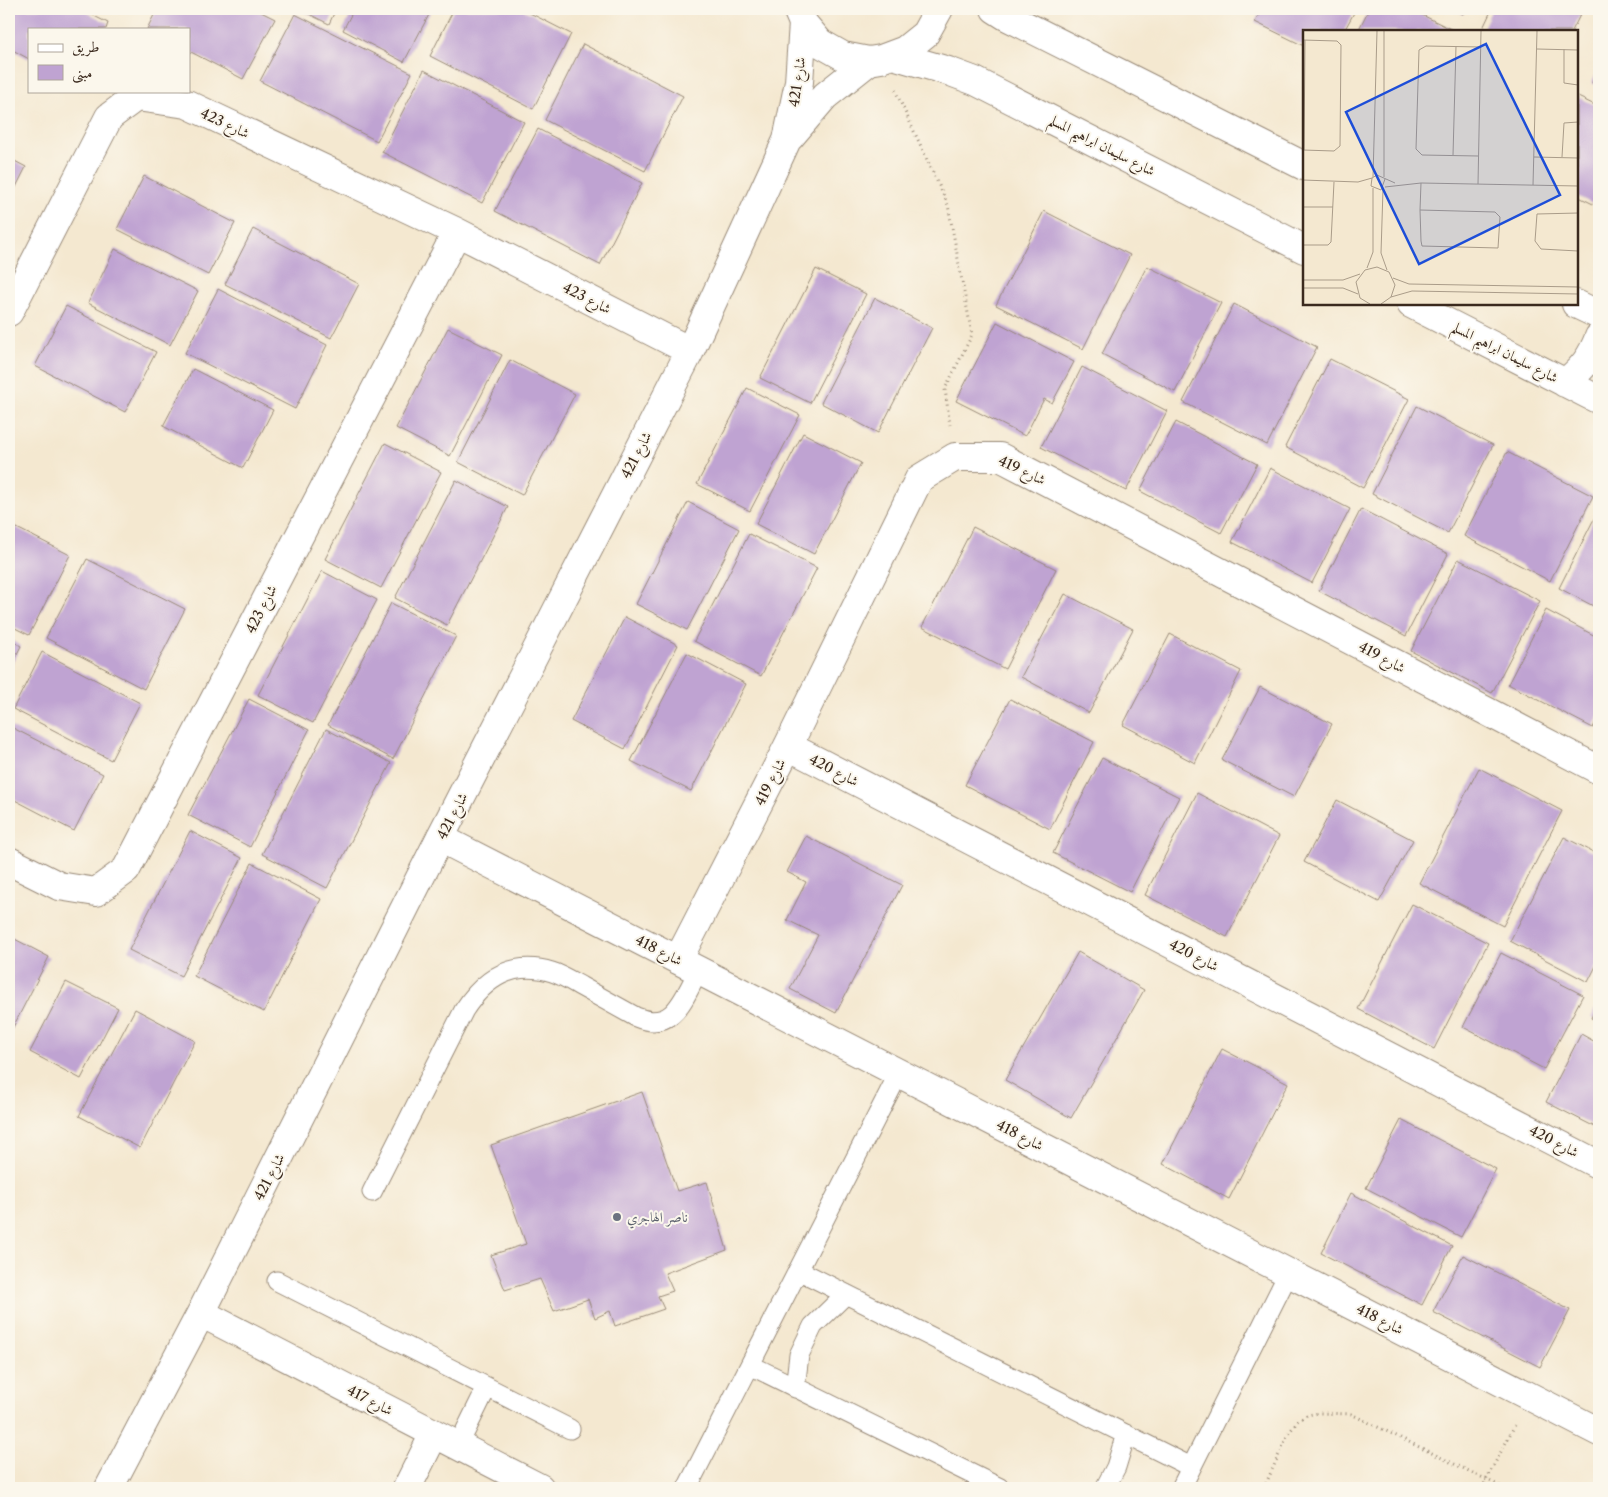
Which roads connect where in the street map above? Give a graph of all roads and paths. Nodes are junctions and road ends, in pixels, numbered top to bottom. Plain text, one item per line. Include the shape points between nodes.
1 (939, 9) edge
2 (995, 9) edge
3 (800, 16) edge
4 (881, 58) junction
5 (787, 140) junction
6 (1303, 165) edge
7 (457, 232) junction
8 (1303, 248) edge
9 (1413, 305) edge
10 (1578, 305) edge
11 (9, 312) edge
12 (1599, 315) edge
13 (1599, 337) edge
14 (690, 351) junction
15 (1565, 383) junction
16 (1599, 400) edge
17 (955, 457) junction
18 (788, 746) junction
19 (1599, 770) edge
20 (440, 838) junction
21 (9, 861) edge
22 (688, 965) junction
23 (899, 1073) junction
24 (1599, 1165) edge
25 (372, 1192) dead end
26 (798, 1270) junction
27 (1289, 1272) junction
28 (277, 1281) dead end
29 (846, 1294) junction
30 (201, 1313) junction
31 (750, 1365) junction
32 (487, 1387) junction
33 (795, 1388) junction
34 (1530, 1396) junction
35 (570, 1429) dead end
36 (1599, 1432) edge
37 (1126, 1434) junction
38 (446, 1440) junction
39 (1192, 1467) junction
40 (1487, 1480) junction
41 (109, 1488) edge
42 (407, 1488) edge
43 (540, 1488) edge
44 (687, 1488) edge
45 (1000, 1488) edge
46 (1105, 1488) edge
47 (1181, 1488) edge
48 (1264, 1488) edge
49 (1482, 1488) edge
50 (1504, 1488) edge

1 - 4 street, شارع 421 via 925,34 905,50
2 - 6 street
3 - 4 street, شارع سليمان ابراهيم المسلم via 820,43 843,56
3 - 5 street, شارع 421 via 798,82
4 - 5 street, شارع 421 via 825,96
4 - 8 street, شارع سليمان ابراهيم المسلم via 939,68 975,81
4 - 17 path via 948,204 972,335 945,389
5 - 14 street, شارع 421
7 - 11 street, شارع 423 via 187,104 136,97 109,117
7 - 14 street, شارع 423
7 - 21 street, شارع 423 via 126,870 96,892 60,886
9 - 15 street, شارع سليمان ابراهيم المسلم
10 - 12 street
13 - 15 street via 1592,355
14 - 20 street, شارع 421
15 - 16 street, شارع سليمان ابراهيم المسلم
17 - 18 street, شارع 419 via 919,479
17 - 19 street, شارع 419 via 1000,457
18 - 22 street, شارع 419
18 - 24 street, شارع 420
20 - 22 street, شارع 418
20 - 30 street, شارع 421
22 - 23 street, شارع 418
22 - 25 lane via 675,1012 656,1021 636,1017 552,972 518,969 486,983 464,1010
23 - 26 lane
23 - 27 street, شارع 418
26 - 29 lane
26 - 31 lane
27 - 34 street, شارع 418
27 - 39 lane
28 - 32 lane
29 - 33 lane via 813,1326 799,1355
29 - 37 lane
30 - 38 street, شارع 417
30 - 41 street, شارع 421
31 - 33 lane
31 - 44 lane
32 - 35 lane
32 - 38 lane
33 - 45 lane
34 - 36 street, شارع 418
34 - 40 path
37 - 39 lane
37 - 46 lane via 1116,1467
38 - 42 street
38 - 43 street, شارع 417
39 - 47 lane
40 - 48 path via 1352,1414 1319,1413 1298,1421 1288,1434
40 - 49 path
40 - 50 path

